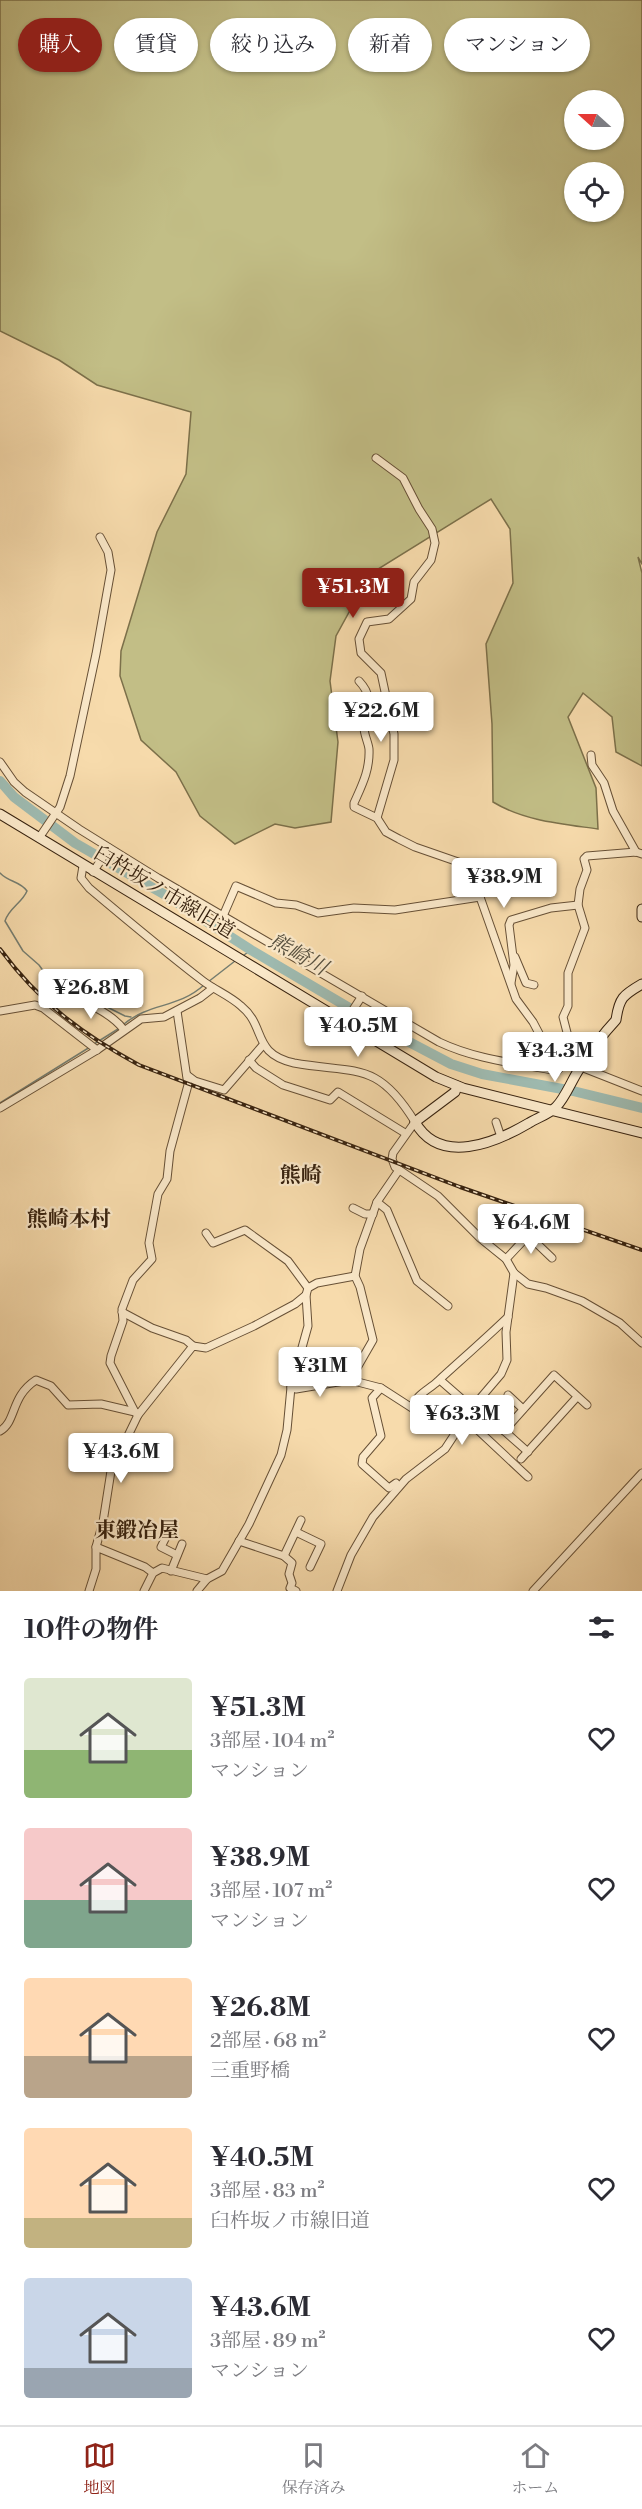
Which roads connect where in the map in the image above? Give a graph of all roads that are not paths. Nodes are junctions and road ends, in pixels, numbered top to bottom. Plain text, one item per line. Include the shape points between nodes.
1 (376, 458) dead end
2 (100, 537) dead end
3 (359, 681) dead end
4 (591, 755) dead end
5 (0, 762) edge
6 (0, 812) edge
7 (56, 813) junction
8 (377, 818) junction
9 (40, 836) junction
10 (109, 849) junction
11 (639, 853) edge
12 (83, 866) junction
13 (95, 870) junction
14 (480, 897) junction
15 (578, 905) junction
16 (642, 909) edge
17 (223, 916) junction
18 (642, 917) edge
19 (513, 952) junction
20 (511, 983) junction
21 (642, 984) edge
22 (534, 985) dead end
23 (212, 987) junction
24 (361, 996) junction
25 (65, 1000) dead end
26 (0, 1011) edge
27 (177, 1011) junction
28 (346, 1021) junction
29 (123, 1027) junction
30 (262, 1045) junction
31 (94, 1047) junction
32 (249, 1060) junction
33 (573, 1068) junction
34 (187, 1075) junction
35 (458, 1086) junction
36 (642, 1091) edge
37 (0, 1108) edge
38 (554, 1108) junction
39 (415, 1122) junction
40 (496, 1122) dead end
41 (405, 1133) junction
42 (642, 1133) edge
43 (501, 1136) junction
44 (399, 1170) junction
45 (377, 1202) junction
46 (353, 1208) dead end
47 (373, 1214) junction
48 (537, 1226) dead end
49 (206, 1233) dead end
50 (528, 1235) junction
51 (552, 1258) dead end
52 (506, 1259) junction
53 (514, 1272) junction
54 (355, 1276) junction
55 (307, 1291) junction
56 (448, 1306) dead end
57 (122, 1312) junction
58 (508, 1317) junction
59 (642, 1343) edge
60 (193, 1346) junction
61 (350, 1380) junction
62 (440, 1380) junction
63 (291, 1388) junction
64 (381, 1388) junction
65 (508, 1395) dead end
66 (578, 1397) junction
67 (587, 1405) dead end
68 (472, 1408) junction
69 (523, 1409) junction
70 (137, 1413) junction
71 (466, 1419) junction
72 (477, 1429) junction
73 (0, 1431) edge
74 (504, 1431) junction
75 (528, 1452) junction
76 (521, 1459) dead end
77 (412, 1473) junction
78 (642, 1473) edge
79 (528, 1477) dead end
80 (301, 1520) dead end
81 (170, 1528) dead end
82 (296, 1532) junction
83 (239, 1541) junction
84 (182, 1544) dead end
85 (96, 1547) junction
86 (177, 1556) junction
87 (284, 1556) junction
88 (310, 1567) dead end
89 (171, 1571) junction
90 (153, 1573) junction
91 (207, 1579) junction
92 (88, 1591) edge
93 (144, 1591) edge
94 (197, 1591) edge
95 (296, 1591) edge
96 (337, 1591) edge
97 (533, 1591) edge

1 - 8 street via 403,478 435,536 433,556 414,582 411,599 389,619 367,622 360,639 361,652 381,673 394,734 394,760
2 - 7 street via 111,570 109,591 75,756
3 - 8 street via 370,706 364,727 369,761 354,807
4 - 11 street via 613,811
5 - 7 street via 19,787
6 - 9 street, 臼杵坂ノ市線旧道
7 - 9 street
7 - 10 street
8 - 14 street via 386,832 464,864
9 - 12 street, 臼杵坂ノ市線旧道
10 - 13 street
10 - 17 street
11 - 15 street via 585,857 587,870
12 - 13 street, 臼杵坂ノ市線旧道
12 - 23 street via 80,876 86,885
13 - 28 street, 臼杵坂ノ市線旧道
14 - 17 street via 395,910 354,908 318,912 276,903 236,886
14 - 20 street
15 - 19 street via 514,917 509,926
15 - 33 street via 585,927 568,973 568,1006 563,1017
16 - 18 street
17 - 24 street
19 - 20 street
19 - 22 street via 526,983
20 - 33 street via 516,999 553,1060
21 - 33 street via 621,999 616,1020
23 - 27 street
23 - 30 street via 243,1006
24 - 28 street
24 - 33 street via 460,1052 557,1071
25 - 29 street via 82,1001
26 - 31 street via 35,1005 43,1008
27 - 29 street
27 - 34 street
28 - 35 street, 臼杵坂ノ市線旧道 via 436,1077
29 - 31 street
30 - 32 street
30 - 39 street via 283,1060 366,1073 388,1087
31 - 37 street
32 - 34 street via 224,1090
32 - 41 street via 283,1085 330,1100 338,1092
33 - 36 street
33 - 38 street
34 - 57 street via 166,1179 158,1194 149,1243 152,1259 133,1280
35 - 38 street, 臼杵坂ノ市線旧道
35 - 39 street
38 - 42 street, 臼杵坂ノ市線旧道
38 - 43 street
39 - 41 street
39 - 43 street via 427,1137 456,1148
40 - 43 street
41 - 44 street via 392,1159
44 - 45 street
44 - 52 street via 438,1196
45 - 47 street
45 - 56 street via 387,1210 417,1281
46 - 47 street
47 - 54 street
48 - 50 street
49 - 55 street via 213,1243 245,1230 288,1261
50 - 51 street
50 - 52 street
52 - 53 street
53 - 58 street
53 - 59 street via 528,1284 582,1301 620,1323
54 - 55 street via 320,1281
54 - 61 street via 373,1340
55 - 60 street via 295,1304 216,1345
55 - 63 street via 308,1326
57 - 60 street
57 - 70 street via 111,1363
58 - 62 street
58 - 68 street via 506,1363
60 - 70 street
61 - 63 street
61 - 64 street
62 - 64 street via 412,1408
62 - 68 street
63 - 83 street via 280,1455
64 - 77 street via 372,1398 381,1436 363,1457 362,1464 389,1488
65 - 69 street
66 - 67 street
66 - 69 street via 554,1375
66 - 75 street
68 - 71 street
69 - 74 street
70 - 73 street via 101,1404 68,1405 51,1386 36,1380 20,1393 6,1427
70 - 85 street via 111,1471
71 - 72 street
71 - 77 street via 445,1449
72 - 74 street via 493,1421
72 - 79 street
74 - 75 street
75 - 76 street
77 - 96 street via 373,1517 351,1555
78 - 97 street
80 - 82 street
81 - 86 street via 161,1547
82 - 87 street
82 - 88 street via 321,1544
83 - 87 street
83 - 91 street via 222,1571
84 - 86 street
85 - 90 street
85 - 92 street via 96,1569
86 - 89 street
87 - 95 street via 292,1563 290,1587
89 - 90 street via 162,1568
89 - 91 street
90 - 93 street
91 - 94 street

